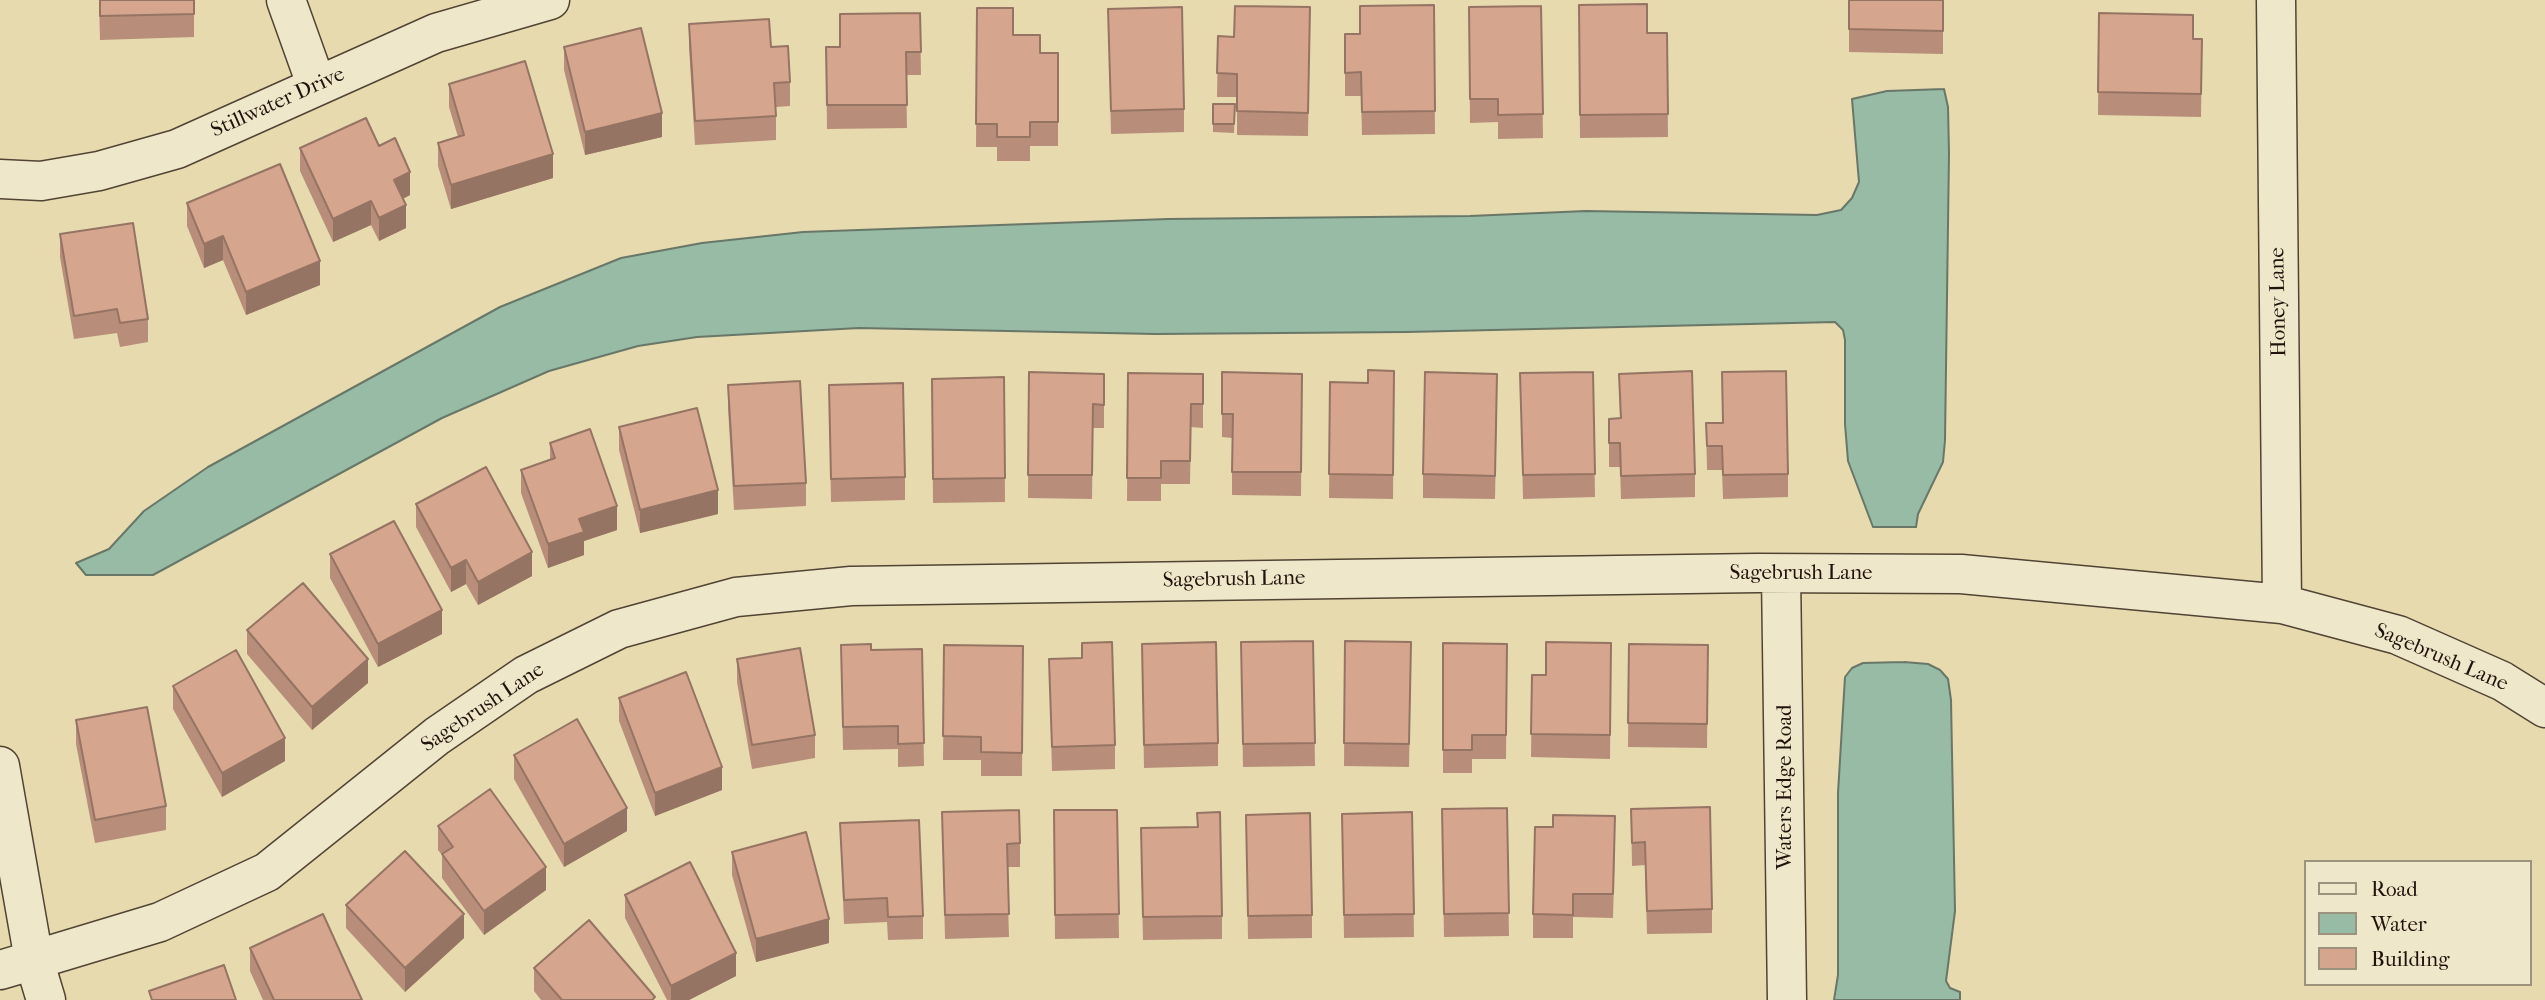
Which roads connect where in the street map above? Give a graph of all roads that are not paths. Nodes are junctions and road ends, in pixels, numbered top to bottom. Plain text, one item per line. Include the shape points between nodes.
1 (286, 0) edge
2 (550, 0) edge
3 (2276, 0) edge
4 (316, 84) junction
5 (0, 180) edge
6 (1782, 574) junction
7 (2282, 604) junction
8 (2545, 708) edge
9 (0, 766) edge
10 (17, 965) edge
11 (46, 1000) edge
12 (1787, 1000) edge

1 - 4 street
2 - 4 street, Stillwater Drive via 436,33
3 - 7 street, Honey Lane
4 - 5 street, Stillwater Drive via 177,149 88,173 41,181
6 - 7 street, Sagebrush Lane via 1961,574
6 - 10 street, Sagebrush Lane via 865,586 736,597 619,629 526,675 437,736 267,872 160,922
6 - 12 street, Waters Edge Road
7 - 8 street, Sagebrush Lane via 2398,635 2502,681
9 - 10 street
10 - 11 street

